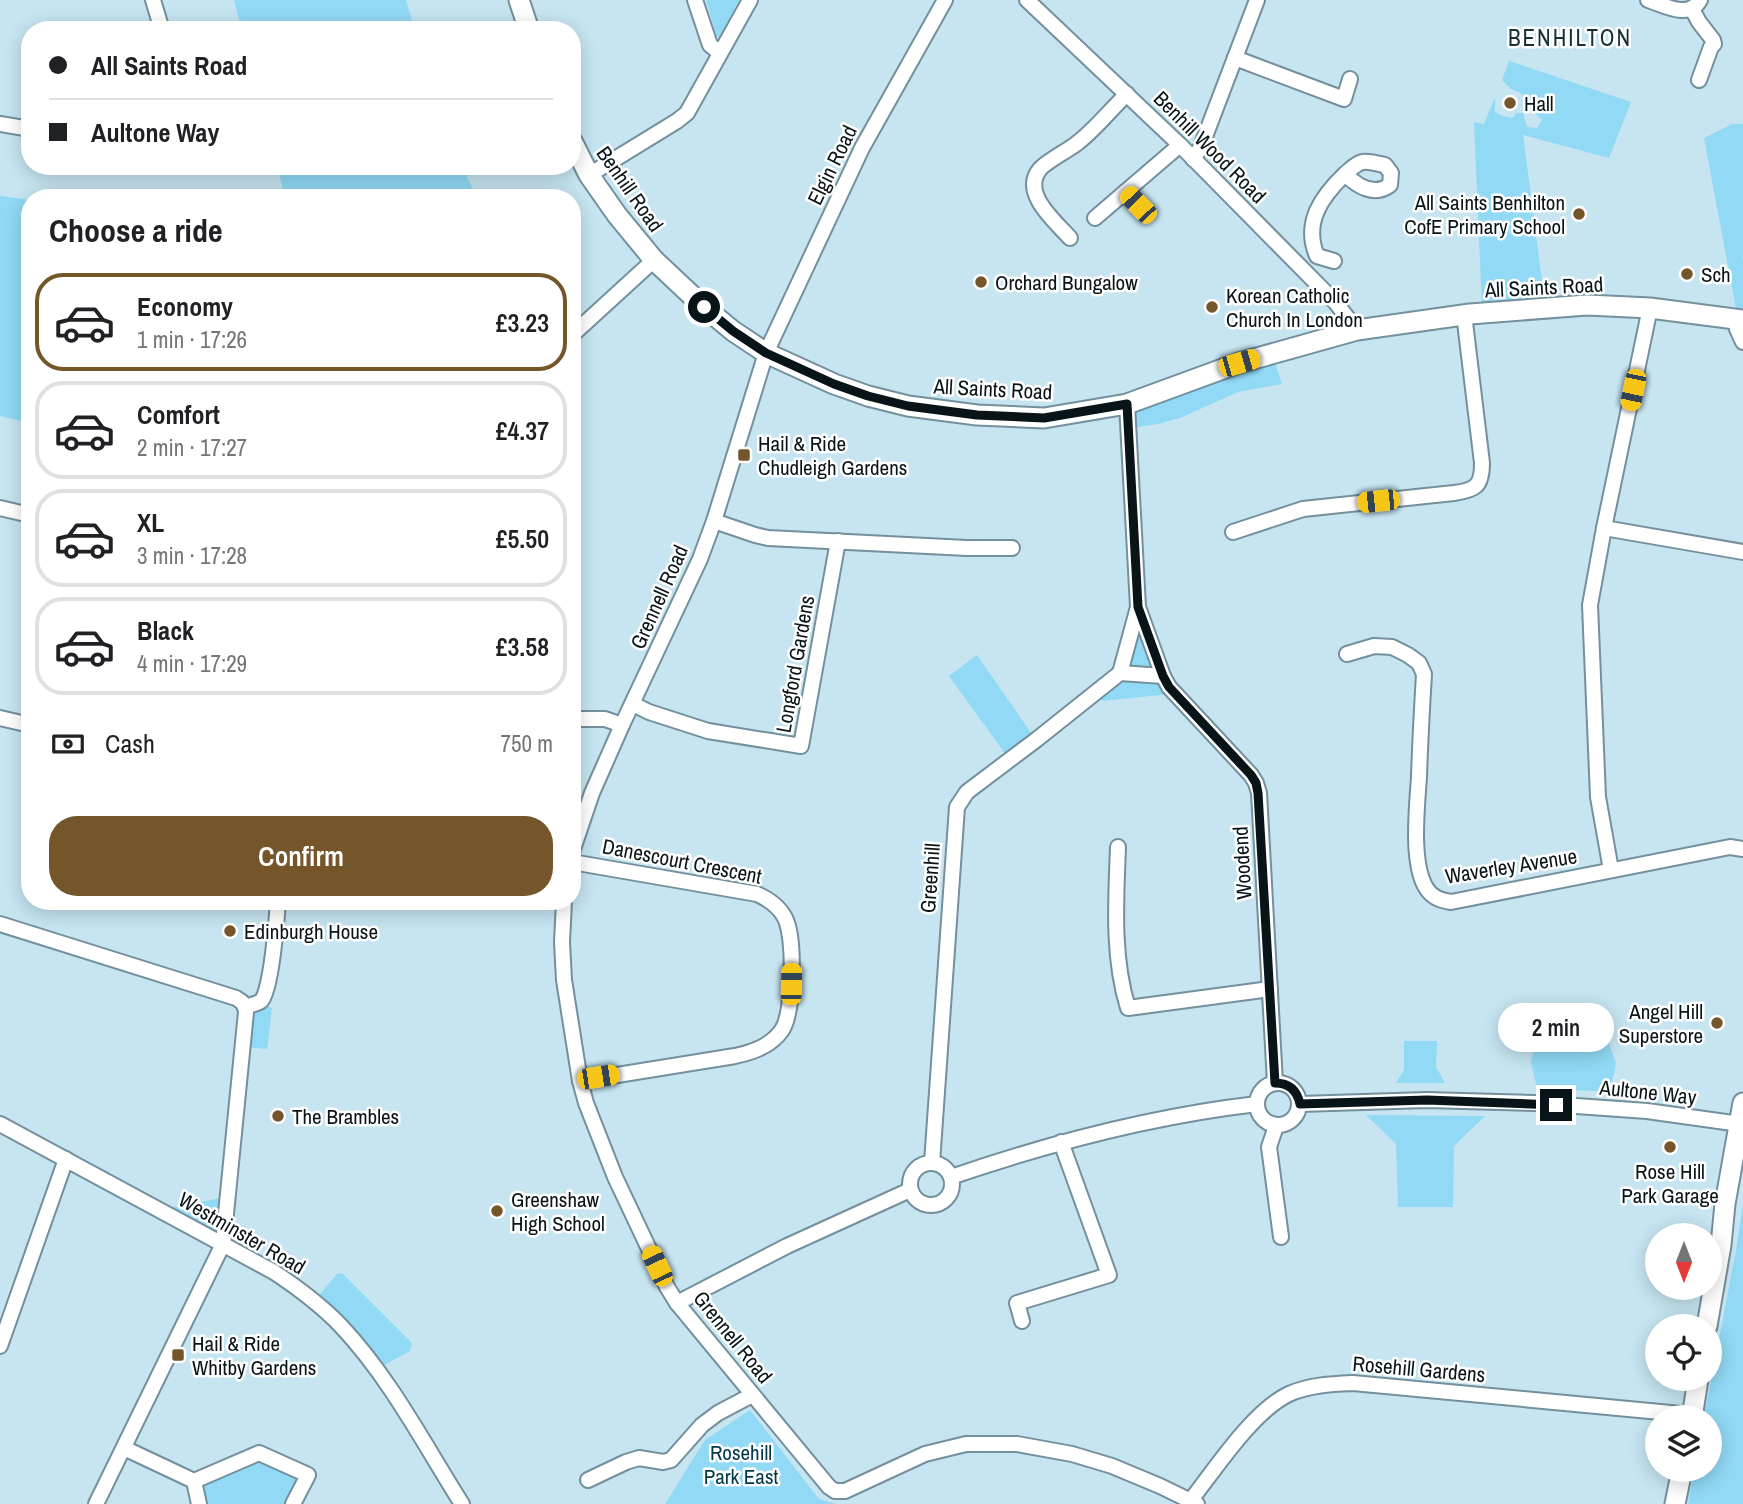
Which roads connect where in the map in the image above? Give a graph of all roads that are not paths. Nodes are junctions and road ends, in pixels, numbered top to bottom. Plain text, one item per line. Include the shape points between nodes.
1 (153, 0) edge
2 (519, 0) edge
3 (695, 0) edge
4 (750, 0) edge
5 (945, 0) edge
6 (1027, 0) edge
7 (1257, 0) edge
8 (1648, 0) edge
9 (1696, 5) edge
10 (159, 21) edge
11 (526, 21) edge
12 (720, 53) junction
13 (1235, 58) junction
14 (1350, 79) dead end
15 (1699, 80) dead end
16 (1127, 94) junction
17 (0, 124) edge
18 (21, 128) edge
19 (1180, 145) junction
20 (581, 159) edge
21 (1193, 159) junction
22 (1345, 174) dead end
23 (589, 175) junction
24 (1125, 192) junction
25 (1138, 205) dead end
26 (1095, 218) dead end
27 (1070, 238) dead end
28 (1317, 256) junction
29 (654, 261) junction
30 (1334, 261) dead end
31 (1304, 271) junction
32 (1650, 308) junction
33 (1464, 314) junction
34 (1740, 320) edge
35 (581, 327) edge
36 (1357, 330) junction
37 (1743, 342) edge
38 (766, 353) junction
39 (1127, 404) junction
40 (0, 508) edge
41 (21, 512) edge
42 (714, 521) junction
43 (1604, 528) junction
44 (1233, 533) dead end
45 (838, 541) junction
46 (1012, 548) dead end
47 (1743, 552) edge
48 (1138, 607) junction
49 (1347, 654) dead end
50 (1120, 673) junction
51 (1163, 676) junction
52 (633, 704) junction
53 (0, 718) edge
54 (581, 719) edge
55 (21, 723) edge
56 (622, 725) junction
57 (581, 825) edge
58 (1118, 847) dead end
59 (1743, 849) edge
60 (581, 864) edge
61 (1611, 870) junction
62 (277, 910) edge
63 (564, 910) edge
64 (0, 924) edge
65 (1270, 989) junction
66 (245, 1007) junction
67 (580, 1081) junction
68 (1275, 1083) junction
69 (1743, 1103) edge
70 (1257, 1104) junction
71 (1300, 1104) junction
72 (0, 1124) edge
73 (1740, 1124) junction
74 (1276, 1126) junction
75 (1062, 1142) junction
76 (66, 1159) junction
77 (932, 1163) junction
78 (951, 1177) junction
79 (910, 1190) junction
80 (1280, 1237) dead end
81 (223, 1244) junction
82 (677, 1303) junction
83 (1709, 1314) edge
84 (1022, 1321) dead end
85 (0, 1346) edge
86 (752, 1395) junction
87 (1645, 1411) edge
88 (124, 1448) junction
89 (588, 1480) dead end
90 (194, 1481) junction
91 (1680, 1482) edge
92 (1194, 1502) edge
93 (96, 1504) edge
94 (199, 1504) edge
95 (293, 1504) edge
96 (462, 1504) edge
97 (1675, 1504) edge

1 - 10 street
2 - 11 street
3 - 12 street via 710,45
4 - 12 street
5 - 38 street, Elgin Road via 862,148
6 - 16 street, Benhill Wood Road
7 - 13 street
8 - 9 street via 1681,10
9 - 15 street via 1699,22 1714,44
12 - 23 street via 687,113
13 - 14 street via 1344,99
13 - 21 street
16 - 19 street, Benhill Wood Road
16 - 27 street via 1079,142 1040,169 1035,179 1038,202
17 - 18 street
19 - 21 street, Benhill Wood Road
19 - 24 street
20 - 23 street, Benhill Road
21 - 31 street, Benhill Wood Road
22 - 28 street via 1319,204 1312,243
23 - 29 street, Benhill Road
24 - 25 street
24 - 26 street
28 - 30 street
28 - 31 street
29 - 35 street
29 - 38 street, All Saints Road via 712,314
31 - 36 street, Benhill Wood Road
32 - 33 street, All Saints Road via 1587,305
32 - 34 street, All Saints Road
32 - 43 street
33 - 36 street, All Saints Road
33 - 44 street via 1482,463 1477,485 1469,491 1303,509
34 - 37 street, All Saints Road via 1737,329
36 - 39 street, All Saints Road via 1239,363
38 - 39 street, All Saints Road via 868,396 941,411 1044,418
38 - 42 street, Grennell Road
39 - 48 street, Woodend
40 - 41 street
42 - 45 street via 768,538
42 - 52 street, Grennell Road
43 - 47 street
43 - 61 street via 1590,605 1598,797
45 - 46 street
45 - 52 street, Longford Gardens via 801,746 708,731
48 - 50 street, Woodend
48 - 51 street, Woodend
49 - 61 street, Waverley Avenue via 1374,646 1392,647 1419,663 1424,674 1416,832 1419,866 1429,892 1451,902
50 - 51 street
50 - 77 street, Greenhill via 967,792 957,807
51 - 65 street, Woodend via 1256,783
52 - 56 street, Grennell Road
53 - 55 street
54 - 56 street
56 - 57 street, Grennell Road
58 - 65 street via 1117,942 1128,1008
59 - 61 street, Waverley Avenue via 1730,847
60 - 67 street, Danescourt Crescent via 757,894 778,908 792,942 788,1019 765,1045 735,1056
62 - 66 street via 266,994 262,1001
63 - 67 street, Grennell Road via 564,980
64 - 66 street via 236,998
65 - 68 street, Woodend
66 - 81 street
67 - 82 street, Grennell Road via 615,1177
68 - 70 street via 1263,1089
68 - 71 street via 1294,1090
69 - 73 street
70 - 74 street via 1264,1120
70 - 75 street
71 - 73 street, Aultone Way via 1534,1103 1647,1111
71 - 74 street via 1290,1122
72 - 76 street, Westminster Road
73 - 83 street
74 - 80 street via 1269,1147
75 - 78 street
75 - 84 street via 1109,1275 1017,1303
76 - 81 street, Westminster Road
76 - 85 street
77 - 78 street via 944,1167
77 - 79 street via 914,1171
78 - 79 street via 951,1191 937,1205 923,1205
79 - 82 street
81 - 88 street
81 - 96 street, Westminster Road via 293,1285 339,1324 388,1385
82 - 86 street, Grennell Road
86 - 89 street via 702,1425 671,1460 639,1458
86 - 92 street, Grennell Road via 835,1491 845,1491 925,1454 965,1444 1017,1444 1112,1466
87 - 92 street, Rosehill Gardens via 1353,1383 1317,1385 1290,1393 1250,1425
88 - 90 street
88 - 93 street
90 - 94 street
90 - 95 street via 259,1453 308,1475
91 - 97 street

